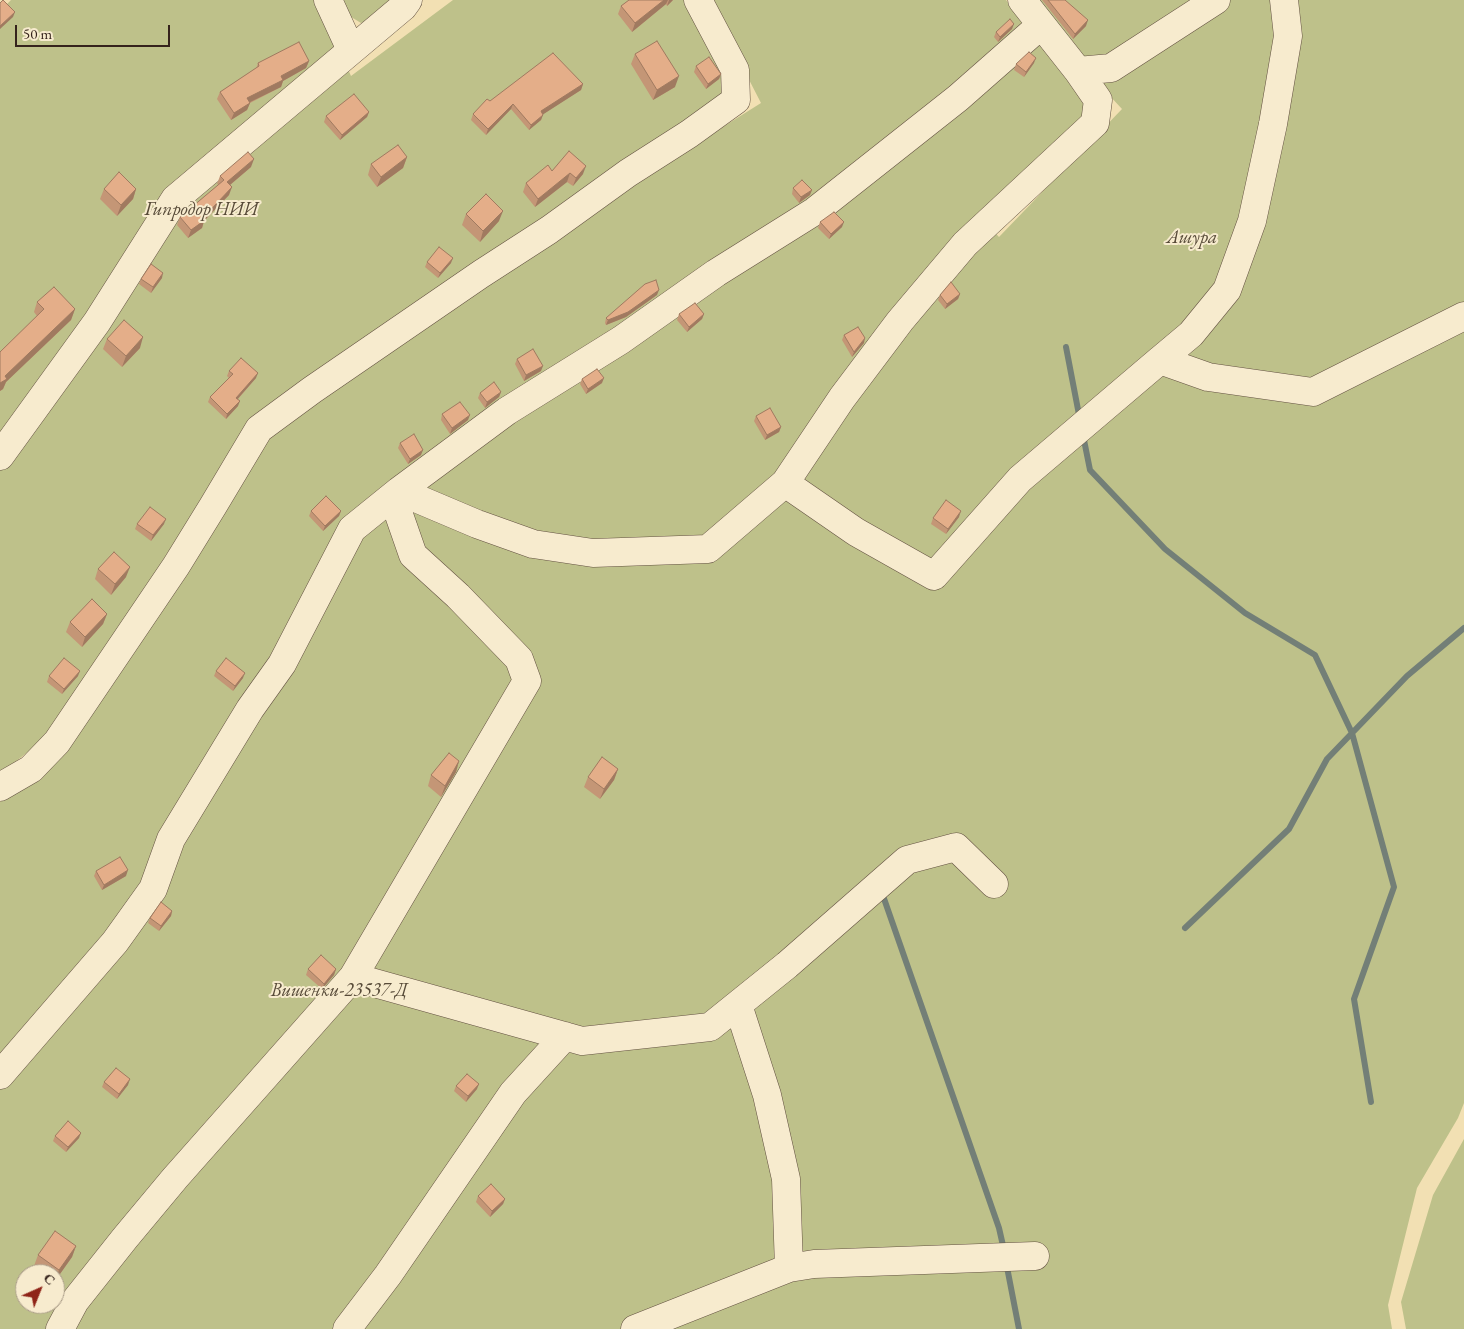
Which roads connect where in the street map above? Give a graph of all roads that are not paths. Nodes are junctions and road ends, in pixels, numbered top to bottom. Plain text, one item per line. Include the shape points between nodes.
1 (328, 0) edge
2 (408, 0) edge
3 (698, 0) edge
4 (1022, 0) edge
5 (1216, 0) edge
6 (1284, 0) edge
7 (1041, 25) junction
8 (351, 50) junction
9 (1078, 71) junction
10 (1464, 316) edge
11 (1160, 360) junction
12 (0, 456) edge
13 (785, 483) junction
14 (399, 491) junction
15 (0, 787) edge
16 (994, 884) dead end
17 (353, 976) junction
18 (738, 1005) junction
19 (566, 1036) junction
20 (0, 1075) edge
21 (1035, 1256) dead end
22 (789, 1268) junction
23 (60, 1329) edge
24 (347, 1329) edge
25 (634, 1329) edge

1 - 8 street
2 - 8 street via 404,7
3 - 15 street via 735,70 736,100 259,429 176,566 57,742 31,769
4 - 7 street
5 - 9 street via 1111,68
6 - 11 street via 1288,36 1252,221 1227,290 1191,334
7 - 9 street
7 - 14 street via 958,98 816,211 507,411
8 - 12 street via 175,199 97,322
9 - 13 street via 1098,100 1095,123 965,244 900,321 842,398
10 - 11 street via 1313,392 1208,377
11 - 13 street via 1020,479 934,576 856,532
13 - 14 street via 708,548 593,553 533,544
14 - 17 street via 398,509 413,555 519,659 527,681
14 - 20 street via 352,528 282,664 250,709 171,839 153,889 115,942
16 - 18 street via 956,846 907,860
17 - 19 street
17 - 23 street via 125,1238 75,1301
18 - 19 street via 710,1027 582,1041
18 - 22 street via 767,1095 786,1180
19 - 24 street via 513,1092 388,1276
21 - 22 street via 814,1264
22 - 25 street

